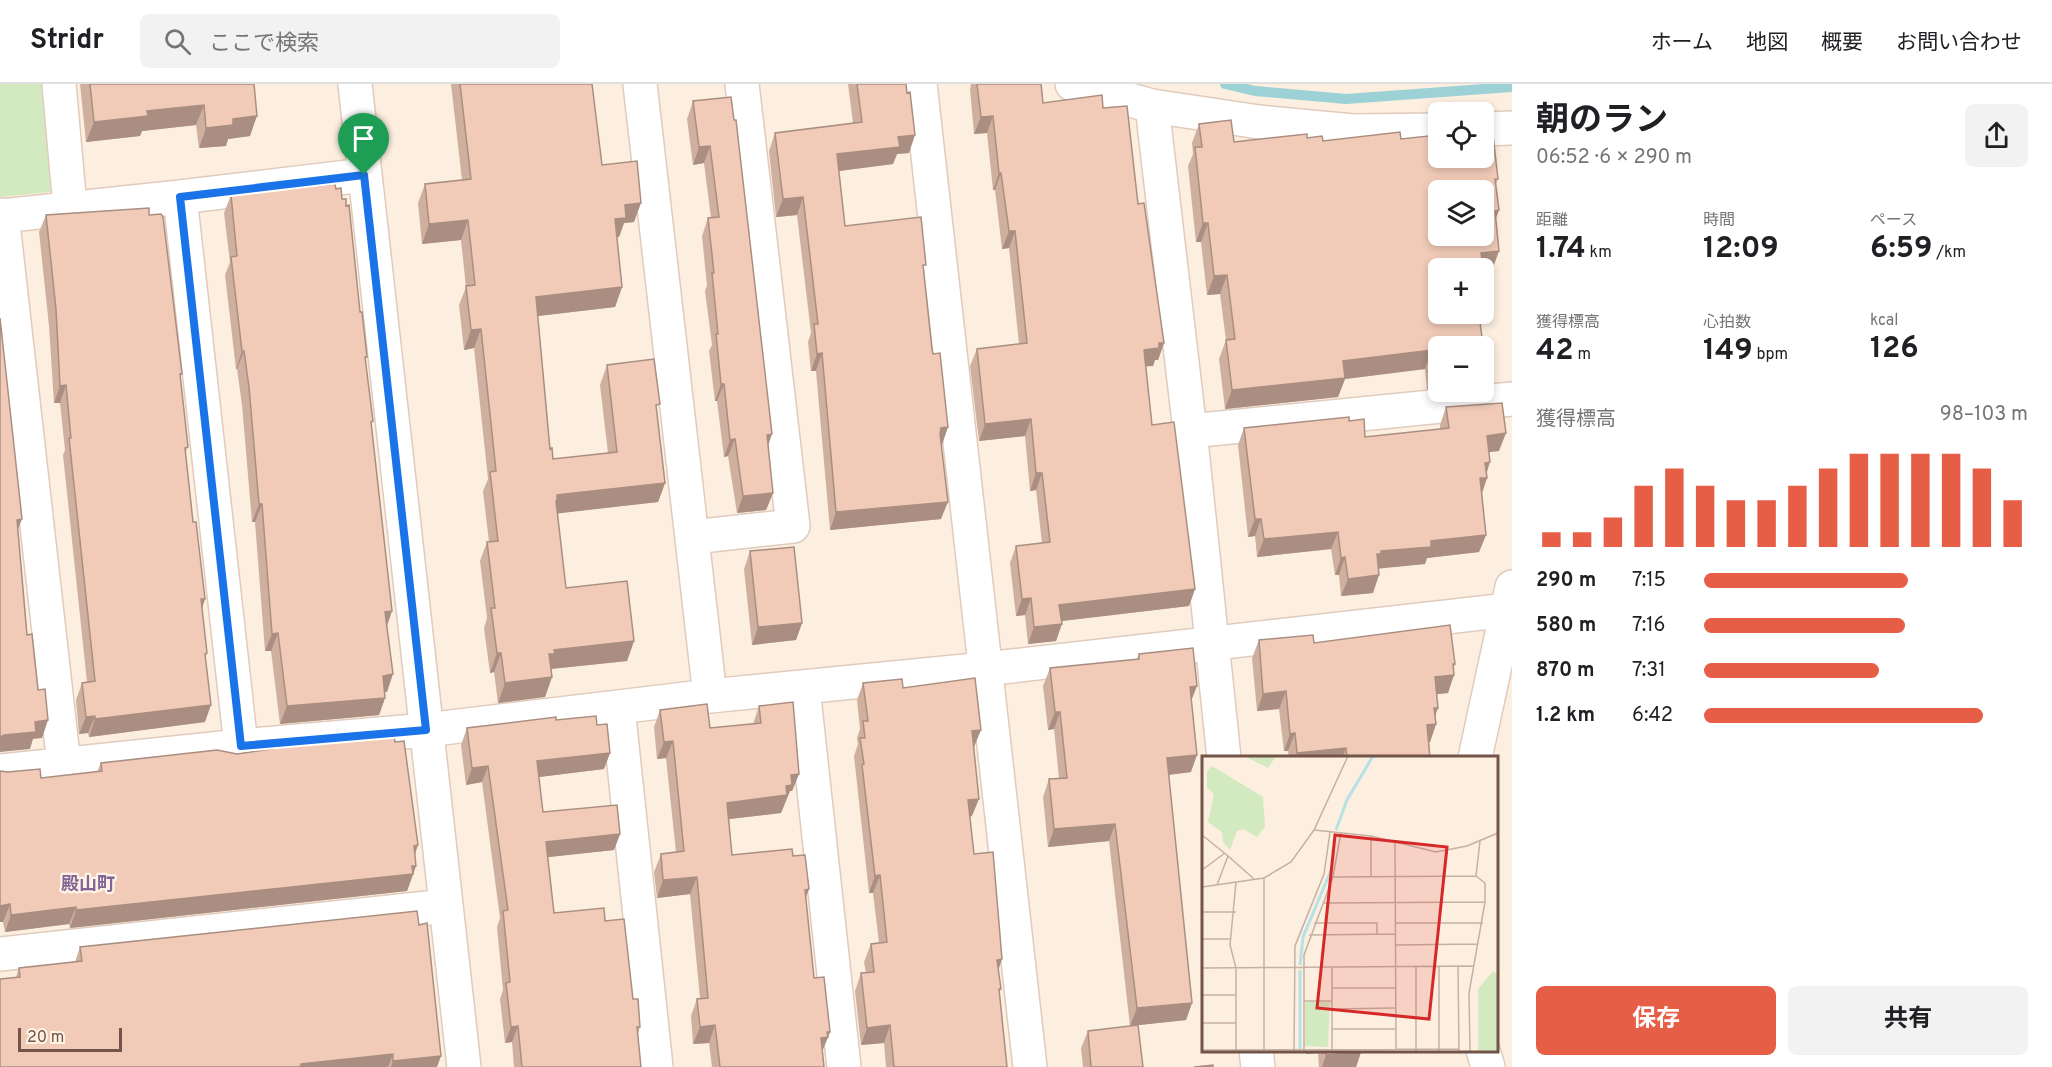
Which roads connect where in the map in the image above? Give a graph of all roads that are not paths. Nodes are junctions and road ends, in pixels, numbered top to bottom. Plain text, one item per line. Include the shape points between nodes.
1 (59, 84) edge
2 (355, 84) edge
3 (640, 84) edge
4 (742, 84) edge
5 (920, 84) edge
6 (1072, 84) edge
7 (1152, 106) junction
8 (1512, 128) edge
9 (1494, 129) edge
10 (1428, 130) edge
11 (364, 175) junction
12 (180, 197) junction
13 (70, 207) junction
14 (1, 215) edge
15 (1512, 399) edge
16 (1190, 431) junction
17 (693, 537) junction
18 (1510, 599) edge
19 (1211, 644) junction
20 (985, 669) junction
21 (803, 688) junction
22 (710, 696) junction
23 (618, 708) junction
24 (426, 730) junction
25 (241, 746) junction
26 (1224, 756) edge
27 (1475, 756) edge
28 (64, 765) junction
29 (0, 771) edge
30 (446, 906) junction
31 (0, 954) edge
32 (1256, 1052) edge
33 (1484, 1052) edge
34 (464, 1067) edge
35 (656, 1067) edge
36 (844, 1067) edge
37 (1030, 1067) edge
38 (1258, 1067) edge
39 (1488, 1067) edge

1 - 13 street
2 - 11 street
3 - 17 street
4 - 17 street via 793,526
5 - 20 street
6 - 7 street
7 - 10 street via 1353,131
7 - 16 street
8 - 9 street
11 - 12 street
11 - 24 street
12 - 13 street
12 - 25 street
13 - 14 street
14 - 28 street
15 - 16 street
16 - 19 street
17 - 22 street
18 - 19 street
18 - 27 street
19 - 20 street
19 - 26 street
20 - 21 street
20 - 37 street
21 - 22 street
21 - 36 street
22 - 23 street
23 - 24 street
23 - 35 street
24 - 25 street
24 - 30 street
25 - 28 street
28 - 29 street
30 - 31 street
30 - 34 street
32 - 38 street
33 - 39 street

